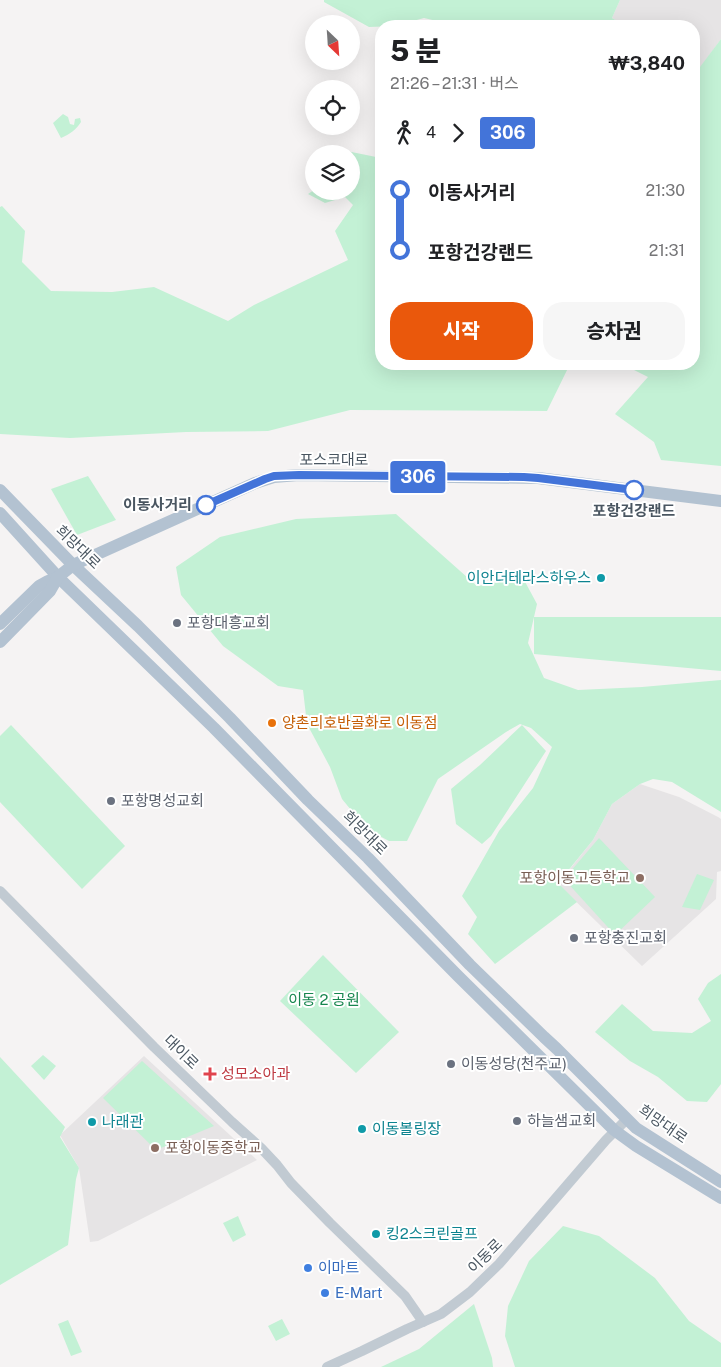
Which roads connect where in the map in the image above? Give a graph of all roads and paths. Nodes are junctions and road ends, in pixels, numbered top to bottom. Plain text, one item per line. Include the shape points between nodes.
1 (0, 490) edge
2 (721, 500) edge
3 (0, 513) edge
4 (73, 565) junction
5 (58, 577) junction
6 (0, 624) edge
7 (0, 642) edge
8 (317, 808) junction
9 (304, 820) junction
10 (382, 872) junction
11 (368, 885) junction
12 (0, 891) edge
13 (627, 1119) junction
14 (614, 1130) junction
15 (721, 1182) edge
16 (721, 1198) edge
17 (423, 1322) junction
18 (327, 1367) edge

1 - 4 main road, 희망대로
2 - 4 main road, 포스코대로 via 538,478 274,476
3 - 5 main road, 희망대로
4 - 5 main road, 포스코대로
4 - 8 main road, 희망대로 via 138,626
5 - 6 main road, 포스코대로 via 39,586
5 - 7 main road, 포스코대로 via 50,591
5 - 9 main road, 희망대로
8 - 9 main road
8 - 10 main road, 희망대로
9 - 11 main road, 희망대로
10 - 11 main road
10 - 13 main road, 희망대로 via 470,965
11 - 14 main road, 희망대로
12 - 17 street, 대이로 via 154,1047 261,1148 330,1224 405,1296
13 - 14 street, 이동로
13 - 15 main road, 희망대로
14 - 16 main road, 희망대로
14 - 17 street, 이동로 via 499,1264 446,1311
17 - 18 street, 이동로

